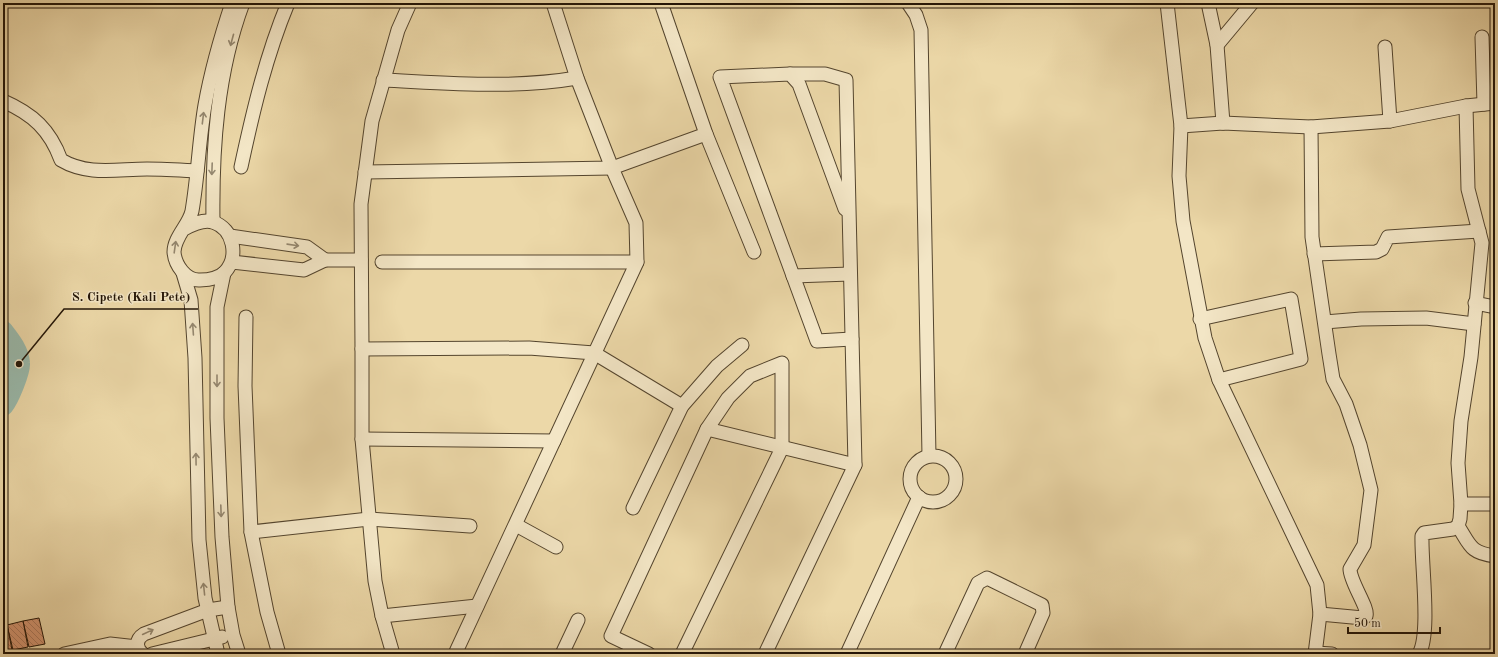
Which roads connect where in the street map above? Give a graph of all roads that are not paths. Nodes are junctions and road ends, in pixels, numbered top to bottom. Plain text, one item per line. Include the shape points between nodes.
1 (232, 3) edge
2 (243, 3) edge
3 (288, 3) edge
4 (410, 3) edge
5 (553, 3) edge
6 (661, 3) edge
7 (908, 3) edge
8 (1167, 3) edge
9 (1208, 3) edge
10 (1252, 3) edge
11 (1482, 37) dead end
12 (1217, 45) junction
13 (1385, 47) dead end
14 (790, 74) junction
15 (577, 78) junction
16 (382, 80) junction
17 (3, 101) edge
18 (1489, 104) edge
19 (1466, 106) junction
20 (1390, 120) junction
21 (1224, 123) junction
22 (1181, 126) junction
23 (1311, 127) junction
24 (706, 134) junction
25 (241, 167) dead end
26 (612, 168) junction
27 (197, 171) junction
28 (365, 172) junction
29 (849, 220) junction
30 (213, 222) junction
31 (184, 229) junction
32 (1479, 230) junction
33 (230, 236) junction
34 (754, 252) dead end
35 (1314, 254) junction
36 (325, 260) junction
37 (360, 260) junction
38 (232, 262) junction
39 (382, 262) dead end
40 (637, 262) junction
41 (183, 273) junction
42 (224, 273) junction
43 (850, 274) junction
44 (793, 276) junction
45 (1476, 302) junction
46 (1495, 307) edge
47 (246, 317) dead end
48 (1200, 319) junction
49 (1325, 322) junction
50 (1474, 324) junction
51 (852, 339) junction
52 (742, 345) dead end
53 (362, 349) junction
54 (594, 352) junction
55 (1219, 380) junction
56 (682, 406) junction
57 (707, 429) junction
58 (362, 439) junction
59 (554, 441) junction
60 (782, 448) junction
61 (929, 456) junction
62 (854, 465) junction
63 (919, 497) junction
64 (1461, 504) junction
65 (1495, 504) edge
66 (633, 508) dead end
67 (369, 519) junction
68 (516, 525) junction
69 (470, 526) dead end
70 (1458, 526) junction
71 (251, 532) junction
72 (556, 547) dead end
73 (1495, 556) edge
74 (477, 606) junction
75 (228, 607) junction
76 (208, 610) junction
77 (1320, 614) junction
78 (382, 616) junction
79 (578, 620) dead end
80 (233, 635) junction
81 (213, 640) junction
82 (140, 651) edge
83 (64, 654) edge
84 (152, 654) edge
85 (218, 654) edge
86 (239, 654) edge
87 (279, 654) edge
88 (393, 654) edge
89 (455, 654) edge
90 (562, 654) edge
91 (648, 654) edge
92 (682, 654) edge
93 (765, 654) edge
94 (847, 654) edge
95 (945, 654) edge
96 (1025, 654) edge
97 (1315, 654) edge
98 (1332, 654) edge
99 (1419, 654) edge

27 -> 1 street via 205,105
2 -> 30 street via 225,64 216,116 212,169
3 - 25 street via 269,52
4 - 16 street via 398,30
5 - 15 street
6 - 24 street
7 - 61 street via 916,15 921,30
8 - 22 street
9 - 12 street
10 - 12 street
11 - 18 street
12 - 21 street
13 - 20 street
14 - 29 street via 799,84
14 - 29 street via 825,74 846,80
14 - 44 street via 720,77
15 - 16 street via 556,82 476,85
15 - 26 street
16 - 28 street via 372,121
17 - 27 street via 40,124 53,140 61,160 71,166 96,171
18 - 19 street
19 - 20 street
19 - 32 street via 1468,189
20 - 23 street
21 - 22 street
21 - 23 street
22 - 48 street via 1179,176 1183,221
23 - 35 street
24 - 26 street
24 - 34 street
26 - 28 street
26 - 40 street via 636,223
27 - 31 street via 191,212
28 - 37 street via 361,204
29 - 43 street
30 - 31 street via 196,223
30 - 33 street
41 -> 31 street via 176,263 174,251 177,239
32 - 35 street via 1388,237 1382,249 1376,252
32 - 45 street via 1482,243
33 -> 36 street via 307,247
33 - 38 street via 234,249
35 - 49 street
36 - 37 street
36 - 38 street via 304,270
37 - 53 street
38 - 42 street
39 - 40 street
40 - 54 street
41 - 42 street via 196,280 211,280
76 -> 41 street via 199,540 195,358 191,300
42 -> 75 street via 217,307 217,418
43 - 44 street
43 - 51 street
44 - 51 street via 817,341
45 - 46 street
45 - 50 street
47 - 71 street via 245,386
48 - 55 street
48 - 55 street via 1291,299 1301,359
49 - 50 street via 1426,318
49 - 77 street via 1333,378 1346,404 1360,445 1371,490 1364,545 1350,569 1366,616 1363,618
50 - 64 street via 1472,357 1461,421 1458,463
51 - 62 street
52 - 56 street via 717,366
53 - 54 street via 529,348
53 - 58 street
54 - 56 street
54 - 59 street
55 - 77 street via 1317,585
56 - 66 street
57 - 60 street
57 - 60 street via 728,398 750,376 782,363
57 - 91 street via 611,636
58 - 59 street
58 - 67 street
59 - 68 street
60 - 62 street
60 - 92 street
61 - 63 street via 916,463 910,477
61 - 63 street via 948,461 955,471 956,484 944,499 931,502
62 - 93 street
63 - 94 street
64 - 65 street
64 - 70 street
67 - 69 street
67 - 71 street
67 - 78 street via 375,581
68 - 72 street
68 - 74 street
70 - 73 street via 1473,550 1479,554
70 - 99 street via 1448,530 1429,531 1422,536 1425,618
71 - 87 street via 267,612
74 - 78 street
74 - 89 street
75 - 76 street
75 - 80 street
76 - 81 street
82 -> 76 street via 139,637
77 - 97 street
78 - 88 street
79 - 90 street
80 - 81 street
80 - 86 street
81 - 84 street
81 - 85 street
82 - 83 street via 110,644
95 - 96 street via 978,583 987,578 1042,605 1043,613
97 - 98 street

